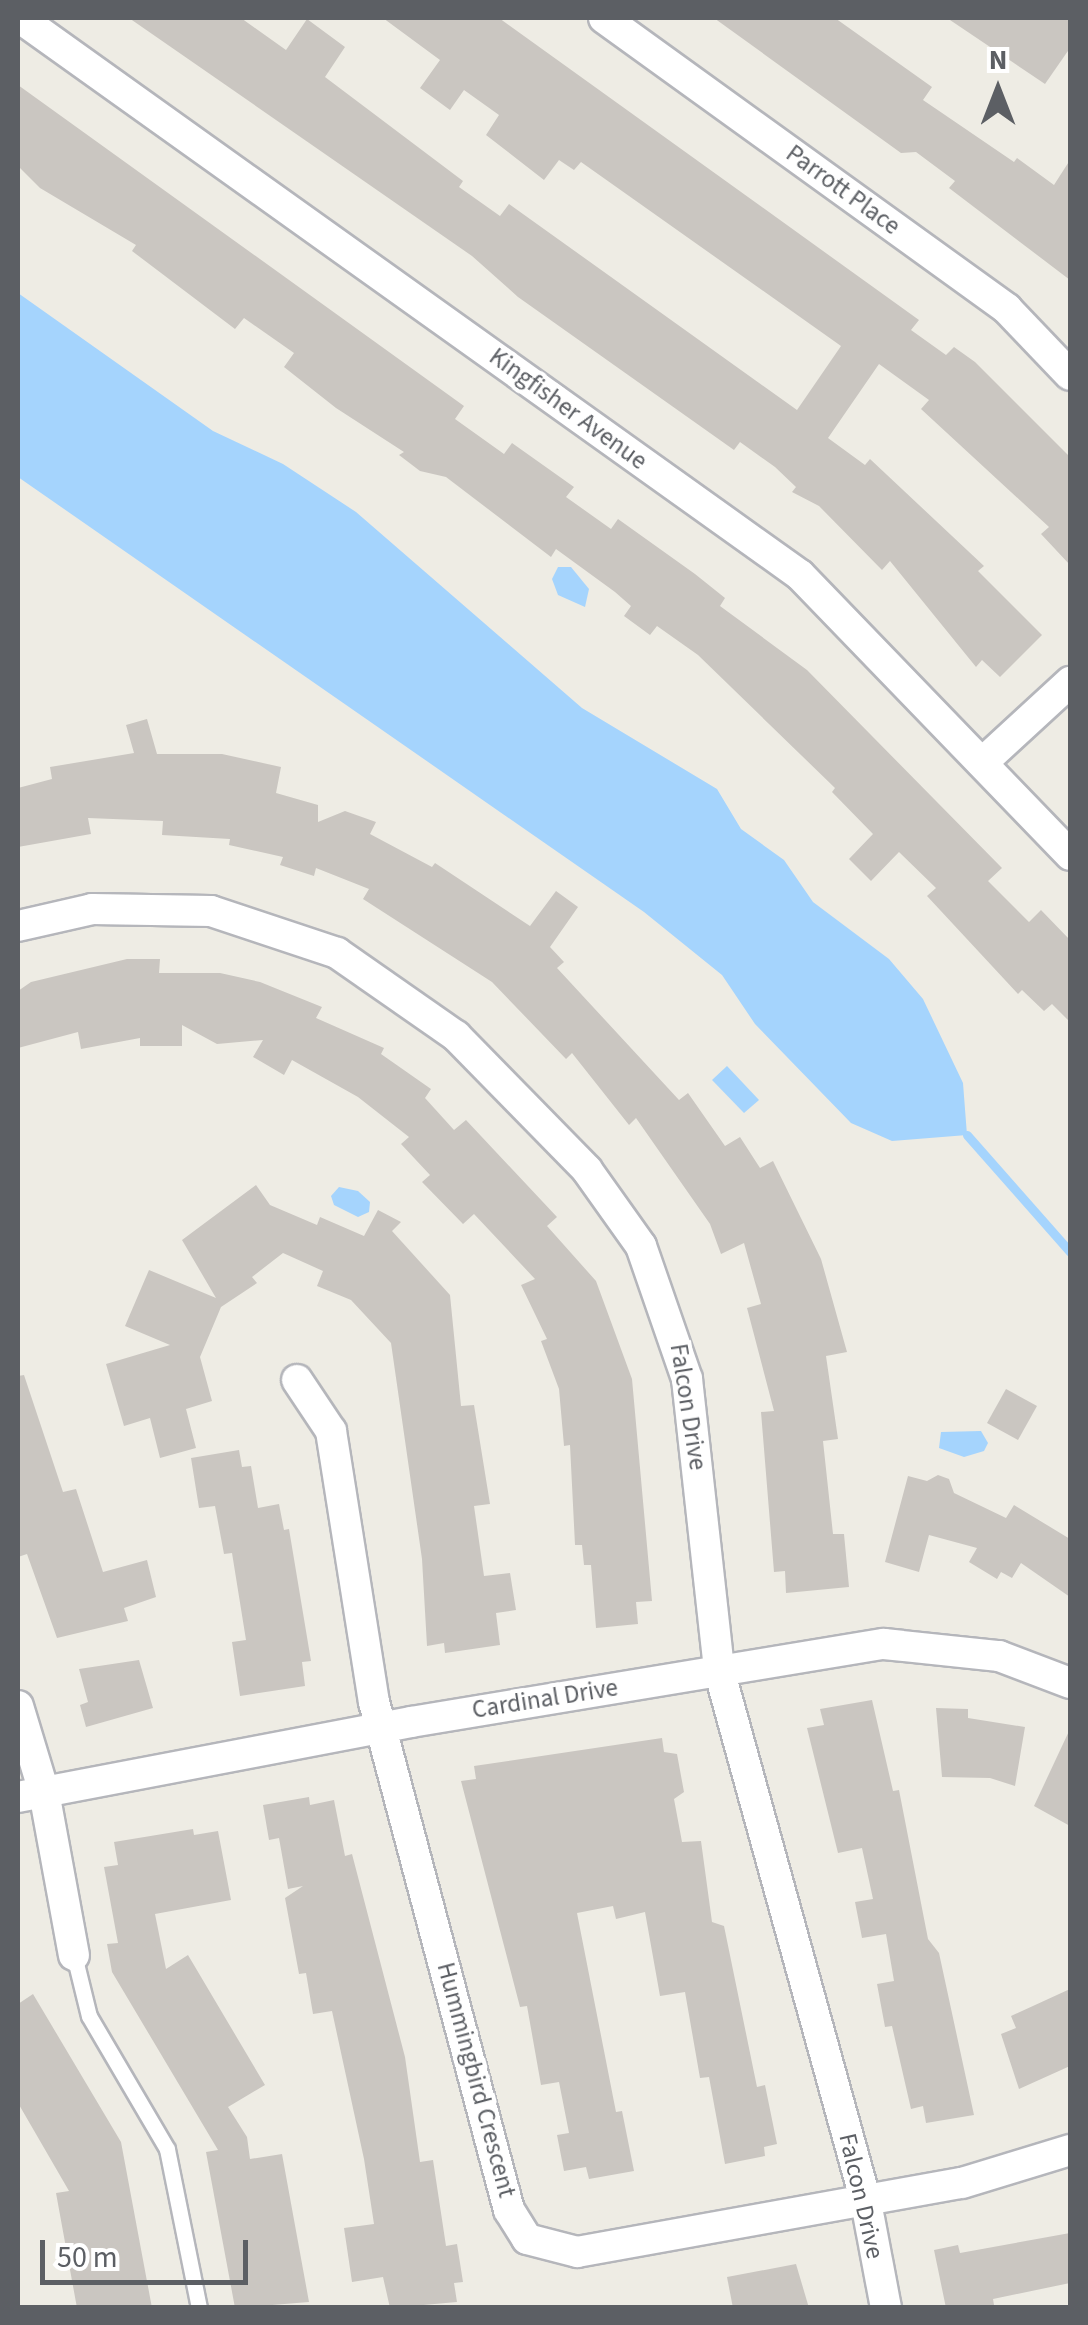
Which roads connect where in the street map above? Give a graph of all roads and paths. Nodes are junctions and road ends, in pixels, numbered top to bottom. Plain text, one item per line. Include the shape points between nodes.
1 (20, 18) edge
2 (604, 18) edge
3 (1070, 374) edge
4 (1070, 682) edge
5 (982, 763) junction
6 (1070, 855) edge
7 (18, 926) edge
8 (297, 1380) dead end
9 (719, 1670) junction
10 (1070, 1684) edge
11 (18, 1706) edge
12 (382, 1727) junction
13 (31, 1794) edge
14 (74, 1954) joint
15 (1070, 2150) edge
16 (866, 2202) junction
17 (199, 2308) edge
18 (886, 2308) edge

1 - 5 street, Kingfisher Avenue via 800,575
2 - 3 street, Parrott Place via 1007,309
4 - 5 street
5 - 6 street, Kingfisher Avenue
7 - 9 street, Falcon Drive via 70,912 153,907 211,911 300,936 434,1016 557,1137 641,1246 677,1333 688,1380
8 - 12 street, Hummingbird Crescent via 330,1431
9 - 10 street, Cardinal Drive via 884,1644 936,1645 999,1656
9 - 12 street, Cardinal Drive
9 - 16 street, Falcon Drive
11 - 13 street
12 - 13 street, Cardinal Drive
12 - 16 street, Hummingbird Crescent via 510,2210 527,2239 571,2253
13 - 14 street
14 - 17 lane via 89,2016 167,2149
15 - 16 street, Hummingbird Crescent via 972,2181
16 - 18 street, Falcon Drive

